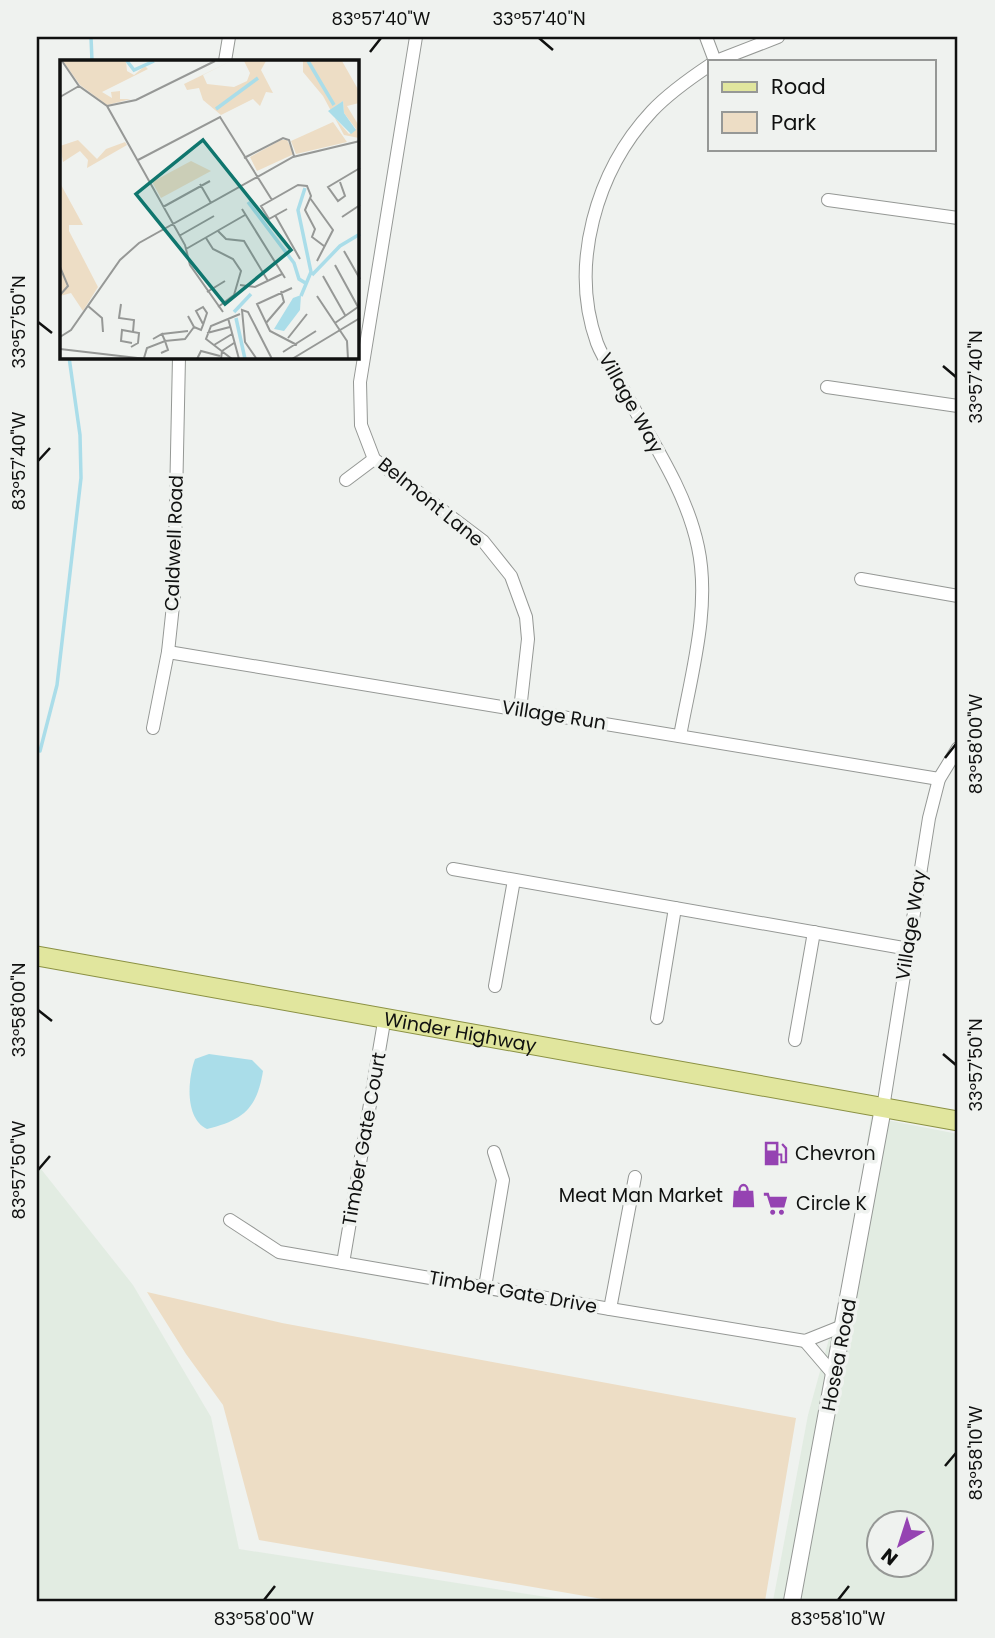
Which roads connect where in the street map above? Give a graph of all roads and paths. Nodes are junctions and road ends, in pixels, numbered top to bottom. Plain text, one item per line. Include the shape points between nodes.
1 (229, 37) edge
2 (416, 37) edge
3 (706, 37) edge
4 (778, 37) edge
5 (225, 60) edge
6 (715, 60) edge
7 (718, 60) edge
8 (708, 67) edge
9 (828, 200) dead end
10 (958, 218) edge
11 (180, 359) edge
12 (827, 387) dead end
13 (958, 406) edge
14 (374, 458) junction
15 (346, 480) dead end
16 (861, 579) dead end
17 (958, 596) edge
18 (168, 652) junction
19 (520, 710) junction
20 (153, 728) dead end
21 (680, 736) junction
22 (958, 748) edge
23 (939, 779) junction
24 (453, 869) dead end
25 (514, 880) junction
26 (676, 908) junction
27 (814, 932) junction
28 (909, 949) junction
29 (37, 956) edge
30 (495, 986) dead end
31 (385, 1016) junction
32 (657, 1018) dead end
33 (795, 1040) dead end
34 (883, 1108) junction
35 (958, 1121) edge
36 (494, 1152) dead end
37 (635, 1177) dead end
38 (230, 1220) dead end
39 (343, 1263) junction
40 (485, 1287) junction
41 (610, 1309) junction
42 (845, 1325) junction
43 (805, 1341) junction
44 (835, 1376) junction
45 (792, 1601) edge

1 - 5 street
2 - 14 street, Belmont Lane via 360,382 361,425
3 - 6 street
4 - 7 street
8 - 21 street, Village Way via 653,110 627,144 606,179 587,253 588,300 597,344 683,498 698,547 703,585 700,617
9 - 10 street
11 - 18 street, Caldwell Road
12 - 13 street
14 - 15 street
14 - 19 street, Belmont Lane via 483,541 511,576 526,617 528,639
16 - 17 street
18 - 19 street, Village Run
18 - 20 street, Caldwell Road
19 - 21 street, Village Run
21 - 23 street, Village Run
22 - 23 street, Village Way
23 - 28 street, Village Way
24 - 25 street
25 - 26 street
25 - 30 street
26 - 27 street
26 - 32 street
27 - 28 street
27 - 33 street
28 - 34 street, Village Way
29 - 31 main road, Winder Highway
31 - 34 main road, Winder Highway
31 - 39 street, Timber Gate Court
34 - 35 main road, Winder Highway
34 - 42 street, Hosea Road
36 - 40 street via 503,1180
37 - 41 street
38 - 39 street, Timber Gate Drive via 279,1252
39 - 40 street, Timber Gate Drive
40 - 41 street, Timber Gate Drive
41 - 43 street, Timber Gate Drive
42 - 43 street
42 - 44 street, Hosea Road
43 - 44 street
44 - 45 street, Hosea Road

